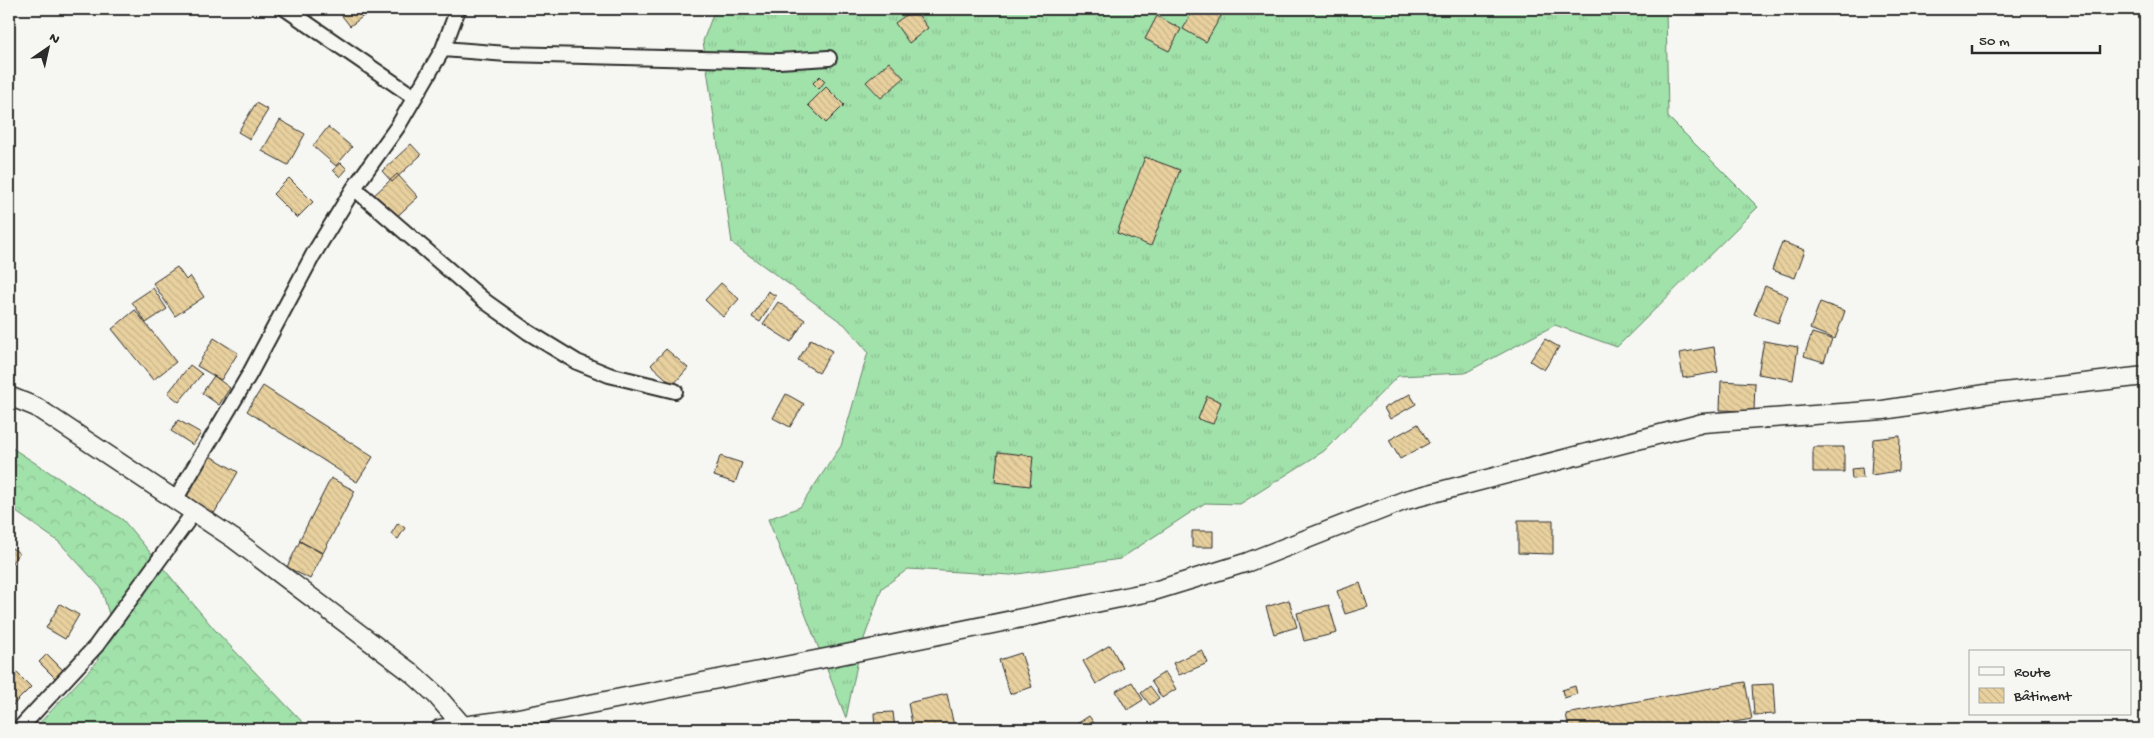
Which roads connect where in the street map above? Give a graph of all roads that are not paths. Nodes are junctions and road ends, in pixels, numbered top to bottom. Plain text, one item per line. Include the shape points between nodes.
1 (286, 9) edge
2 (458, 9) edge
3 (443, 49) junction
4 (830, 58) dead end
5 (414, 97) junction
6 (354, 188) junction
7 (2145, 376) edge
8 (675, 391) dead end
9 (9, 396) edge
10 (175, 500) junction
11 (194, 512) junction
12 (462, 725) junction
13 (492, 725) edge
14 (19, 729) edge
15 (440, 729) edge

1 - 5 street
2 - 3 street
3 - 4 street via 507,54 778,61
3 - 5 street
5 - 6 street via 398,126
6 - 8 street via 486,302 528,332 577,362 609,375
6 - 10 street
7 - 13 street via 1986,394 1875,411 1703,423 1406,500 1248,562 1154,591
9 - 10 street via 36,407
10 - 11 street
11 - 12 street via 414,674
11 - 14 street via 96,646
12 - 13 street
12 - 15 street

